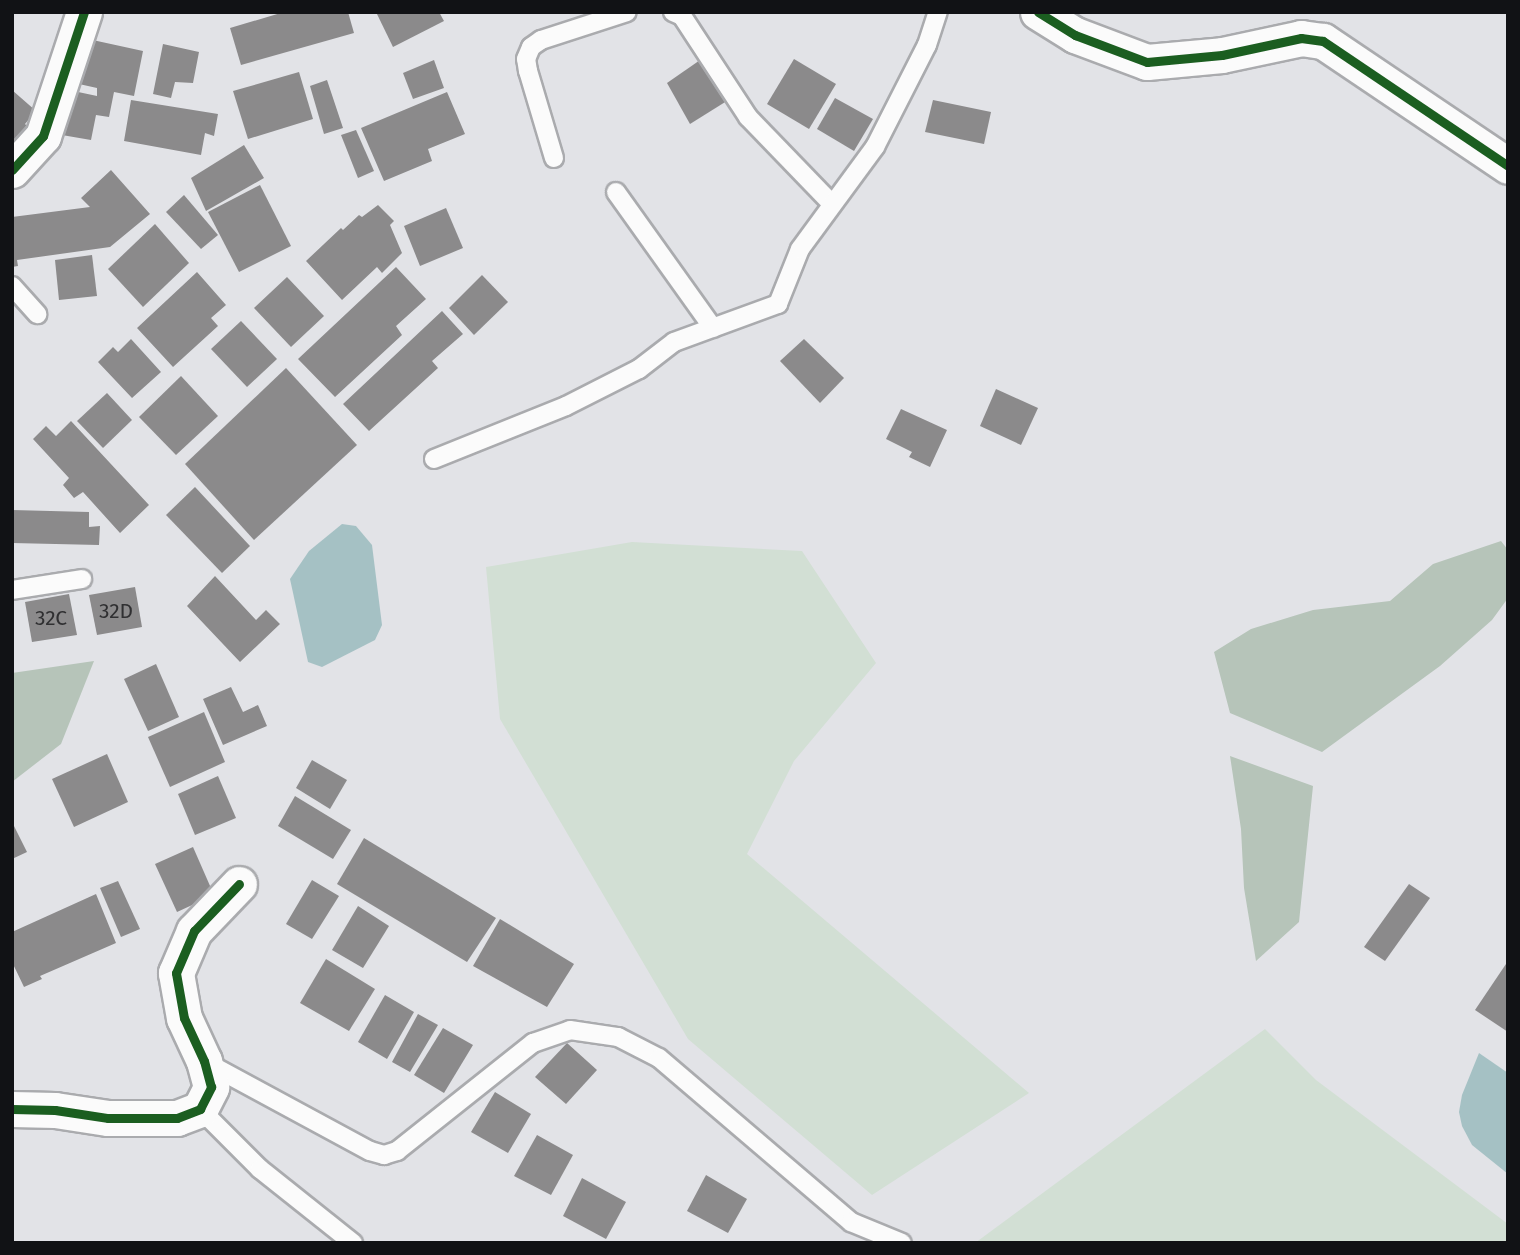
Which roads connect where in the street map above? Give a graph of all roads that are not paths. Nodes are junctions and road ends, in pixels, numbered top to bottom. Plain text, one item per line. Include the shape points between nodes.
1 (84, 12) edge
2 (627, 12) edge
3 (673, 12) edge
4 (938, 12) edge
5 (1038, 12) edge
6 (554, 158) dead end
7 (1508, 166) edge
8 (12, 170) edge
9 (617, 192) dead end
10 (832, 204) junction
11 (12, 286) edge
12 (37, 314) dead end
13 (713, 328) junction
14 (434, 459) dead end
15 (82, 579) dead end
16 (12, 590) edge
17 (239, 884) dead end
18 (204, 1061) junction
19 (12, 1108) edge
20 (200, 1109) junction
21 (353, 1243) edge
22 (902, 1243) edge

1 - 8 street via 43,136
2 - 6 lane via 531,47 528,71
3 - 10 lane via 682,16 748,117
4 - 10 lane via 928,45 875,147
5 - 7 street via 1075,35 1147,62 1222,55 1301,38 1323,41
9 - 13 lane
10 - 13 lane via 800,249 778,304
11 - 12 lane
13 - 14 lane via 674,342 639,369 566,406
15 - 16 lane
17 - 18 street via 194,932 176,973 184,1018
18 - 20 street via 211,1087
18 - 22 lane via 384,1155 397,1151 533,1043 570,1030 618,1037 659,1058 851,1222
19 - 20 street via 108,1118 177,1118
20 - 21 lane via 260,1169

